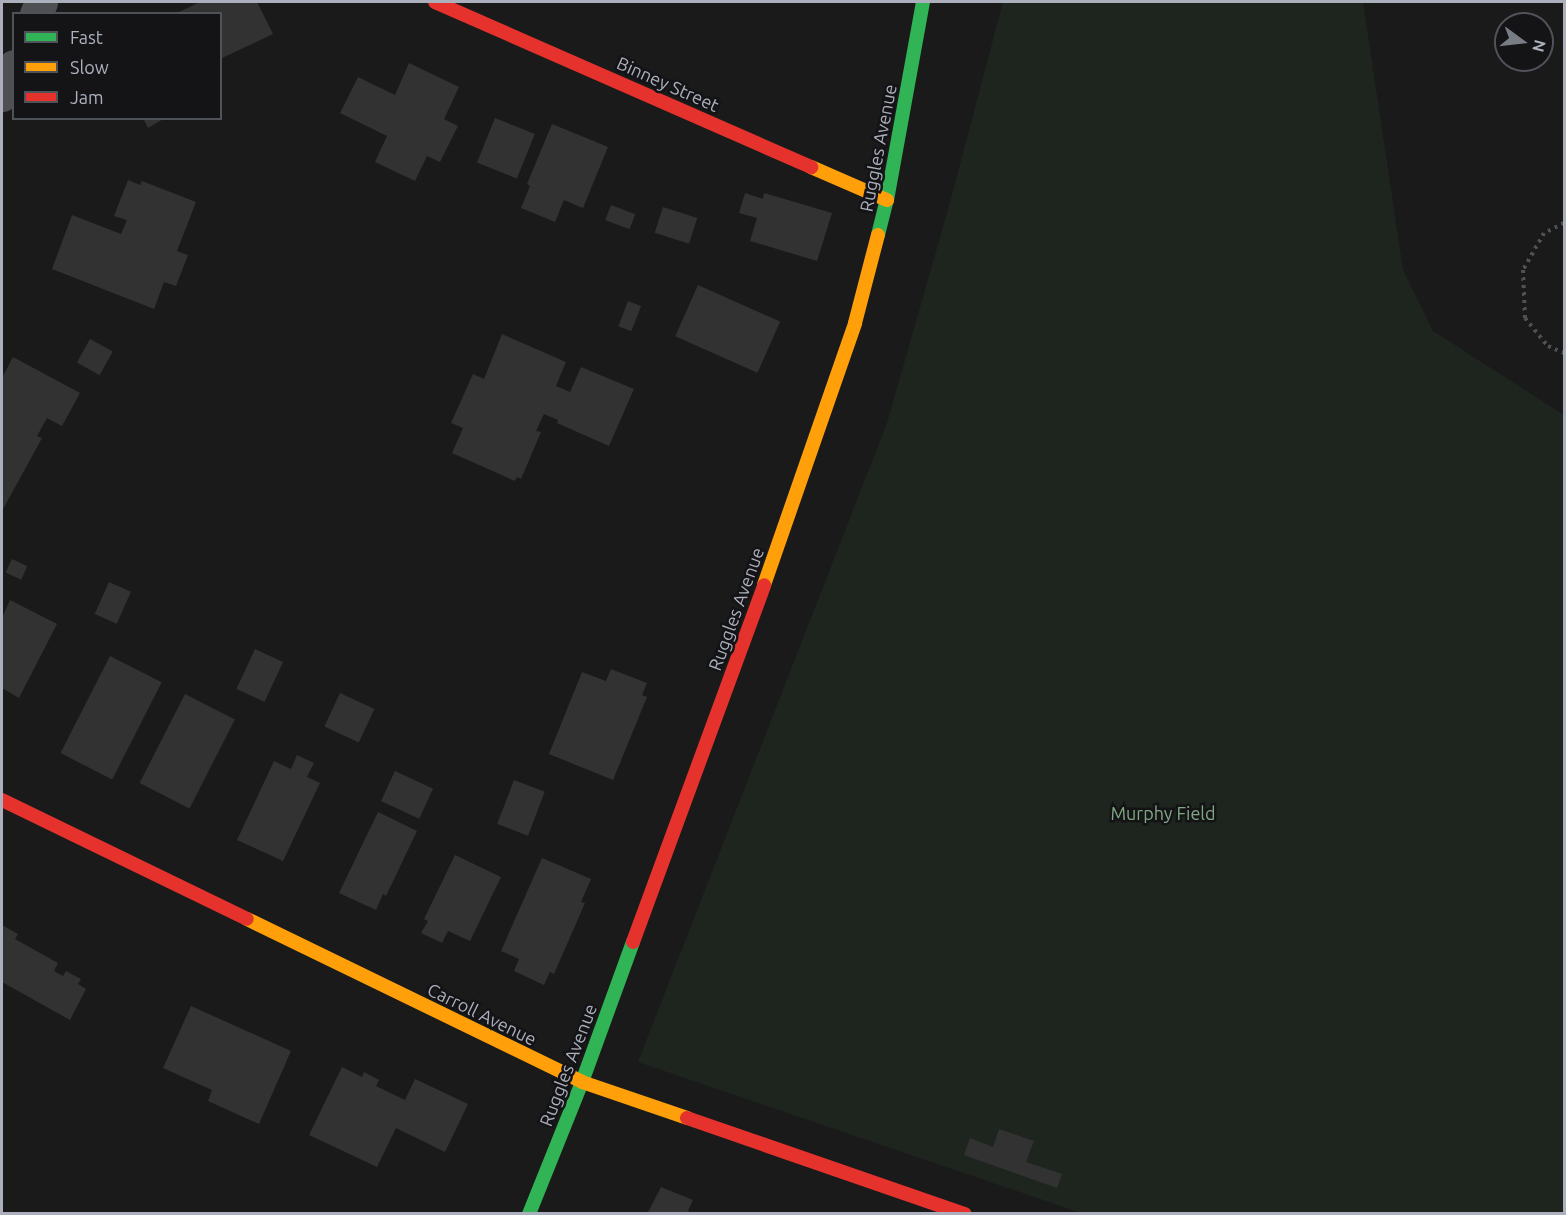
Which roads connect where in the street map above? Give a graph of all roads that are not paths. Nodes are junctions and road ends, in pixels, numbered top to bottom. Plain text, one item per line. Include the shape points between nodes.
1 (435, 2) edge
2 (923, 2) edge
3 (12, 71) edge
4 (2, 95) edge
5 (887, 200) junction
6 (2, 800) edge
7 (582, 1082) junction
8 (529, 1214) edge
9 (965, 1214) edge

1 - 5 street, Binney Street
2 - 5 street, Ruggles Avenue
3 - 4 street
5 - 7 street, Ruggles Avenue via 855,323 796,497
6 - 7 street, Carroll Avenue
7 - 8 street, Ruggles Avenue
7 - 9 street, Carroll Avenue

